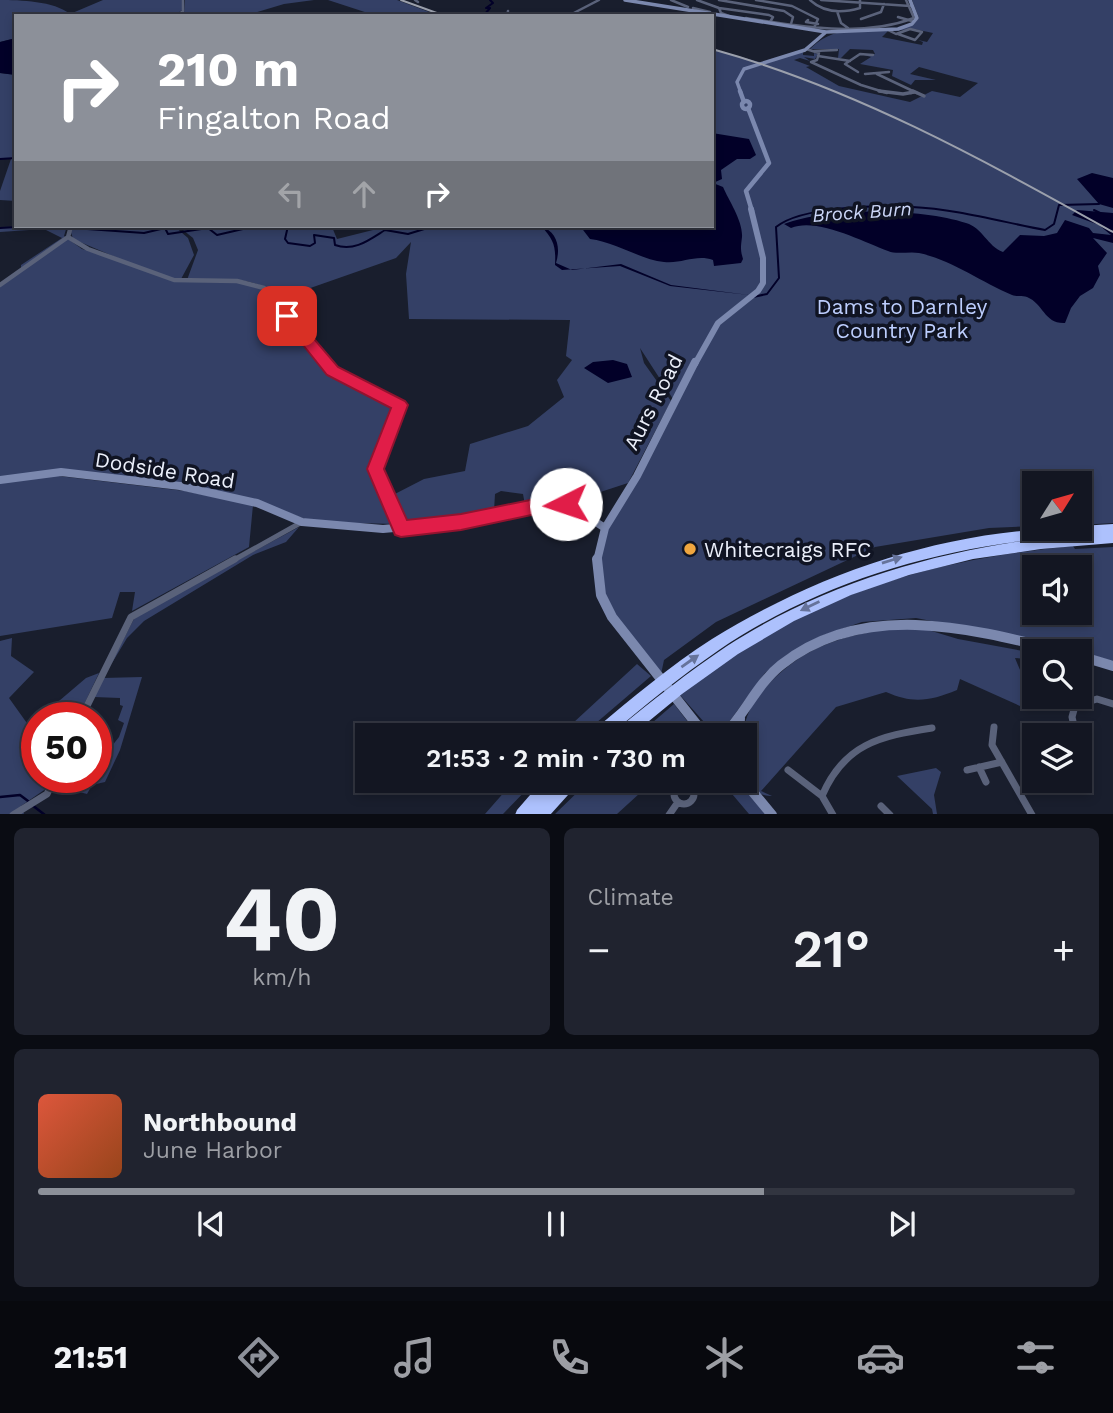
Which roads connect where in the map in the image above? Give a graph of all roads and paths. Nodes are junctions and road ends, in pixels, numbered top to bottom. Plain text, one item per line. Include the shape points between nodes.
1 (599, 0) edge
2 (625, 0) edge
3 (671, 0) edge
4 (697, 0) edge
5 (719, 0) edge
6 (756, 0) edge
7 (810, 0) edge
8 (821, 0) edge
9 (908, 0) edge
10 (861, 1) edge
11 (654, 2) edge
12 (884, 4) junction
13 (747, 6) junction
14 (911, 6) junction
15 (695, 7) joint
16 (720, 10) junction
17 (744, 11) junction
18 (837, 11) junction
19 (572, 14) edge
20 (873, 16) junction
21 (898, 17) dead end
22 (861, 19) dead end
23 (912, 20) junction
24 (771, 21) junction
25 (807, 22) dead end
26 (791, 24) junction
27 (818, 24) junction
28 (890, 24) junction
29 (814, 28) junction
30 (848, 28) junction
31 (888, 30) junction
32 (825, 32) junction
33 (896, 36) junction
34 (806, 50) junction
35 (837, 50) dead end
36 (814, 51) junction
37 (873, 55) dead end
38 (818, 58) junction
39 (804, 59) dead end
40 (811, 62) junction
41 (849, 62) junction
42 (858, 72) dead end
43 (889, 72) dead end
44 (865, 74) dead end
45 (877, 74) junction
46 (914, 92) junction
47 (924, 96) dead end
48 (70, 228) edge
49 (68, 237) junction
50 (0, 285) edge
51 (0, 480) edge
52 (302, 522) junction
53 (605, 528) junction
54 (401, 529) junction
55 (1113, 529) edge
56 (1113, 538) edge
57 (1022, 643) edge
58 (1092, 660) edge
59 (1113, 666) edge
60 (1092, 701) edge
61 (89, 702) edge
62 (1113, 704) edge
63 (689, 717) junction
64 (740, 717) junction
65 (613, 723) edge
66 (636, 723) edge
67 (694, 723) edge
68 (698, 723) edge
69 (735, 723) edge
70 (740, 723) edge
71 (994, 727) dead end
72 (932, 728) dead end
73 (1002, 762) junction
74 (979, 767) junction
75 (788, 770) dead end
76 (967, 770) dead end
77 (986, 782) dead end
78 (47, 793) edge
79 (541, 793) edge
80 (560, 793) edge
81 (755, 793) edge
82 (822, 796) junction
83 (678, 802) dead end
84 (881, 806) dead end
85 (13, 814) edge
86 (522, 814) edge
87 (540, 814) edge
88 (669, 814) edge
89 (772, 814) edge
90 (833, 814) edge
91 (890, 814) edge
92 (1032, 814) edge

1 - 19 street
2 - 11 street
3 - 15 street
4 - 16 street
5 - 13 street
6 - 27 street via 803,10 816,16
7 - 18 street
8 - 10 street
9 - 14 street
10 - 12 street
10 - 18 street via 858,9
11 - 24 street
12 - 14 street
12 - 20 street via 884,10
13 - 17 street
13 - 26 street via 784,11 793,17
14 - 23 street
14 - 31 street via 915,22
15 - 16 street
16 - 17 street
16 - 24 street
17 - 24 street via 769,15
18 - 30 street
20 - 22 street
20 - 28 street
21 - 23 street
23 - 28 street
24 - 26 street
24 - 32 street
25 - 27 street
26 - 29 street
27 - 29 street
28 - 30 street
29 - 30 street
31 - 32 street
31 - 33 street
32 - 34 street, Aurs Road
33 - 33 street via 910,29 922,32 916,40
34 - 36 street
34 - 53 street, Aurs Road via 741,71 737,82 769,163 746,189 766,270 764,282 722,316 712,330
35 - 36 street
36 - 38 street
37 - 41 street via 857,54
38 - 40 street
38 - 41 street
39 - 40 street
40 - 46 street via 841,80 902,94
41 - 42 street
43 - 45 street
44 - 45 street
45 - 46 street
46 - 47 street
48 - 49 street
49 - 50 street
49 - 54 street via 88,249 174,280 237,281 264,288 332,371 397,402 400,410 375,469
51 - 52 street, Dodside Road via 61,472 180,486 257,503
52 - 54 street, Dodside Road
52 - 61 street via 139,610 131,617
53 - 54 street, Dodside Road via 559,503
53 - 63 street, Aurs Road via 596,565 601,595 617,625
65 -> 55 highway via 655,686 718,642 832,581 963,543 1043,532
56 -> 66 highway via 969,553 847,589 749,638
57 - 64 street via 921,623 861,628 823,640 788,660 763,683
58 - 59 street
60 - 62 street
63 - 67 street, Aurs Road
63 - 68 street, Aurs Road
64 - 69 street
64 - 70 street
71 - 73 street via 992,745
72 - 82 street via 886,734 866,742 837,769
73 - 74 street
73 - 92 street
74 - 76 street
74 - 77 street
75 - 82 street
78 - 85 street
79 - 86 highway
80 - 87 highway
81 - 89 street
82 - 90 street
83 - 88 street
84 - 91 street

